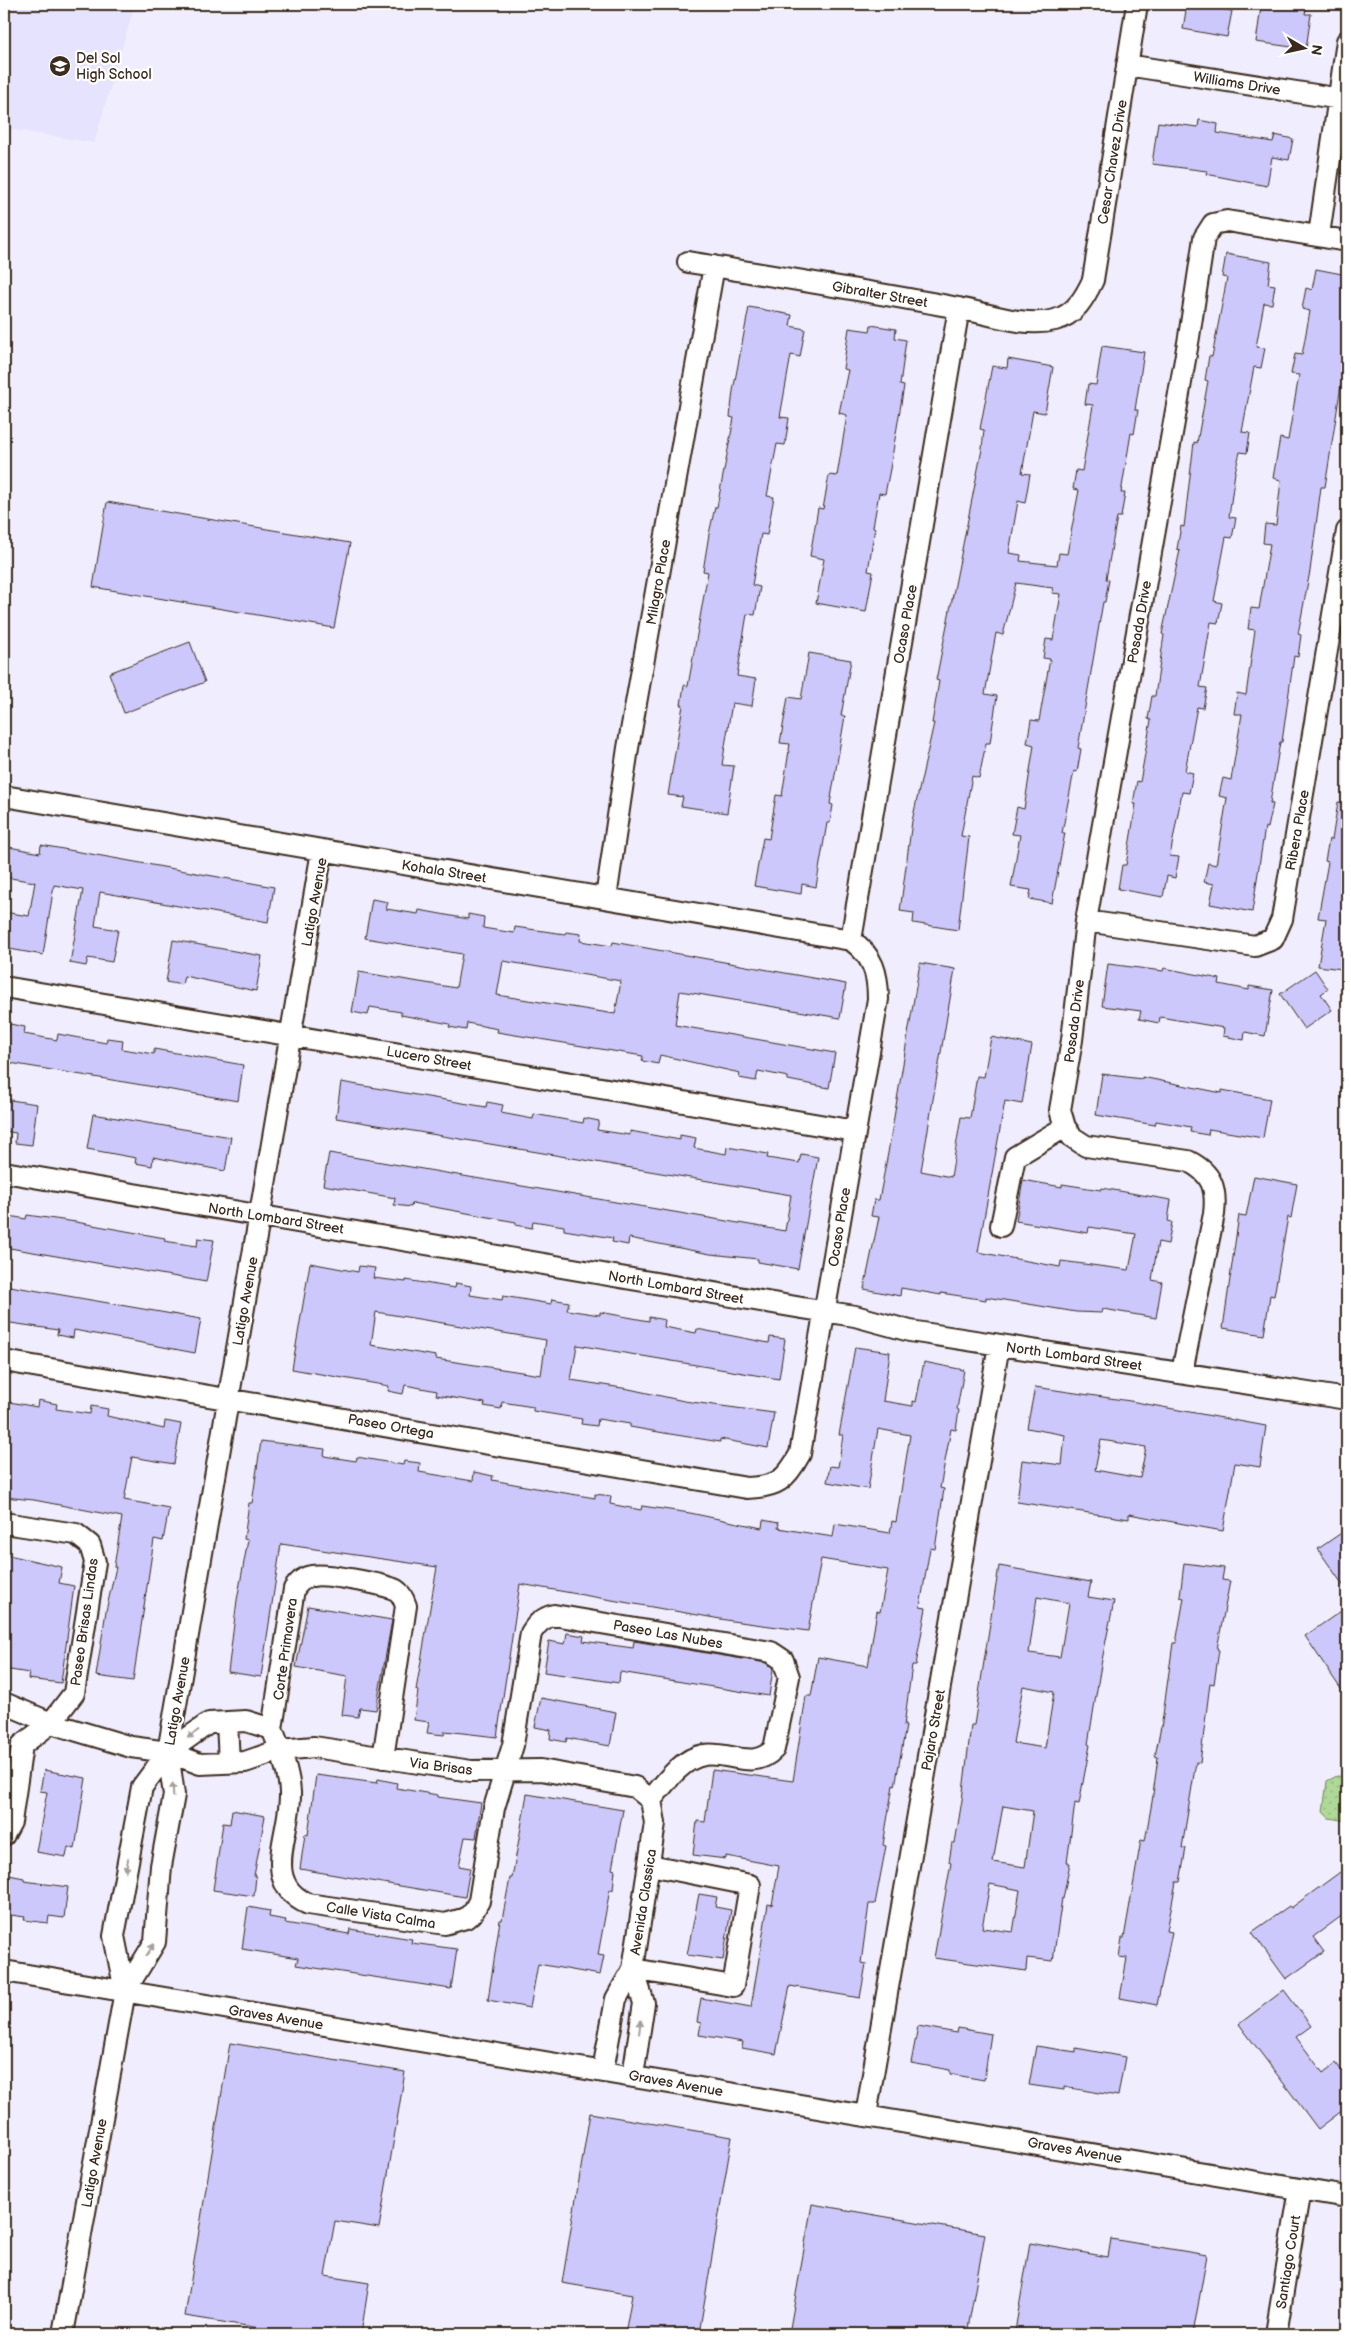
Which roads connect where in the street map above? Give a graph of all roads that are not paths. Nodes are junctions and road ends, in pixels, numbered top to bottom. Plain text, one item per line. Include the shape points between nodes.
1 (1137, 4) edge
2 (1347, 41) edge
3 (1127, 65) junction
4 (1342, 100) edge
5 (1319, 235) junction
6 (1347, 241) edge
7 (688, 262) dead end
8 (714, 266) junction
9 (959, 308) junction
10 (1070, 312) joint
11 (1347, 531) edge
12 (4, 796) edge
13 (322, 851) junction
14 (606, 898) junction
15 (1086, 920) junction
16 (851, 940) junction
17 (4, 988) edge
18 (291, 1035) junction
19 (1065, 1127) junction
20 (855, 1131) junction
21 (4, 1172) edge
22 (259, 1215) junction
23 (1001, 1226) dead end
24 (825, 1310) junction
25 (998, 1345) junction
26 (4, 1361) edge
27 (1182, 1372) junction
28 (228, 1398) junction
29 (1347, 1399) edge
30 (777, 1483) joint
31 (4, 1523) edge
32 (4, 1703) edge
33 (227, 1722) junction
34 (51, 1724) junction
35 (272, 1729) junction
36 (280, 1750) junction
37 (168, 1752) junction
38 (383, 1758) junction
39 (229, 1763) junction
40 (506, 1771) junction
41 (651, 1800) junction
42 (4, 1835) edge
43 (650, 1865) junction
44 (632, 1969) junction
45 (4, 1971) edge
46 (125, 1991) junction
47 (603, 2070) junction
48 (633, 2076) junction
49 (866, 2115) junction
50 (1300, 2189) junction
51 (1347, 2197) edge
52 (63, 2334) edge
53 (1276, 2334) edge

1 - 3 street, Cesar Chavez Drive
2 - 4 street
3 - 4 street, Williams Drive
3 - 10 street, Cesar Chavez Drive via 1093,280 1084,299
4 - 5 street
5 - 6 street
5 - 15 street, Posada Drive via 1226,221 1213,224 1204,238
7 - 8 street, Gibralter Street
8 - 9 street, Gibralter Street
8 - 14 street, Milagro Place via 630,738
9 - 10 street, Gibralter Street via 1035,322 1056,320
9 - 16 street, Ocaso Place
11 - 15 street, Ribera Place via 1282,918 1273,939 1255,946
12 - 13 street, Kohala Street
13 - 14 street, Kohala Street
13 - 18 street, Latigo Avenue
14 - 16 street, Kohala Street
15 - 19 street, Posada Drive via 1060,1110
16 - 20 street, Ocaso Place via 874,964 878,980 878,999
17 - 18 street, Lucero Street
18 - 20 street, Lucero Street
18 - 22 street, Latigo Avenue
19 - 23 street via 1015,1157
19 - 27 street via 1072,1137 1086,1146 1188,1161 1202,1168 1212,1184 1216,1200 1214,1214
20 - 24 street, Ocaso Place
21 - 22 street, North Lombard Street
22 - 24 street, North Lombard Street
22 - 28 street, Latigo Avenue
24 - 25 street, North Lombard Street via 910,1331
24 - 30 street, Ocaso Place via 800,1454 791,1470
25 - 27 street, North Lombard Street
25 - 49 street, Pajaro Street
26 - 28 street, Paseo Ortega
27 - 29 street, North Lombard Street
28 - 30 street, Paseo Ortega via 747,1488
28 - 37 street, Latigo Avenue
31 - 34 street, Paseo Brisas Lindas via 76,1534 94,1553 74,1693
32 - 34 street, Via Brisas
33 - 35 street via 246,1722
33 -> 37 street via 209,1723
33 - 39 street
34 - 37 street, Via Brisas via 131,1747
34 - 42 street via 22,1744 11,1822
35 - 36 street, Corte Primavera
35 - 38 street, Corte Primavera via 289,1607 299,1582 322,1575 385,1586 403,1598 406,1616
36 - 38 street, Via Brisas via 314,1747
36 - 39 street, Via Brisas via 245,1762
36 - 40 street, Calle Vista Calma via 290,1790 280,1864 285,1886 292,1895 308,1904 445,1924 466,1918 479,1901 494,1808
37 - 39 street, Via Brisas via 200,1764
46 -> 37 street, Latigo Avenue via 156,1942 161,1866 174,1794
37 -> 46 street, Latigo Avenue via 142,1787 114,1936
38 - 40 street, Via Brisas via 471,1771
40 - 41 street, Via Brisas via 541,1770 635,1787
40 - 41 street, Paseo Las Nubes via 531,1633 541,1620 554,1615 771,1652 783,1660 789,1677 774,1750 760,1760 751,1761 703,1755 687,1762 670,1776
41 - 43 street, Avenida Classica via 655,1824
43 - 44 street, Avenida Classica
43 - 44 street via 750,1885 733,1986
44 - 47 street, Avenida Classica via 616,1999
48 -> 44 street via 644,2002
45 - 46 street, Graves Avenue
46 - 47 street, Graves Avenue
46 - 52 street, Latigo Avenue
47 - 48 street, Graves Avenue
48 - 49 street, Graves Avenue
49 - 50 street, Graves Avenue
50 - 51 street, Graves Avenue
50 - 53 street, Santiago Court

